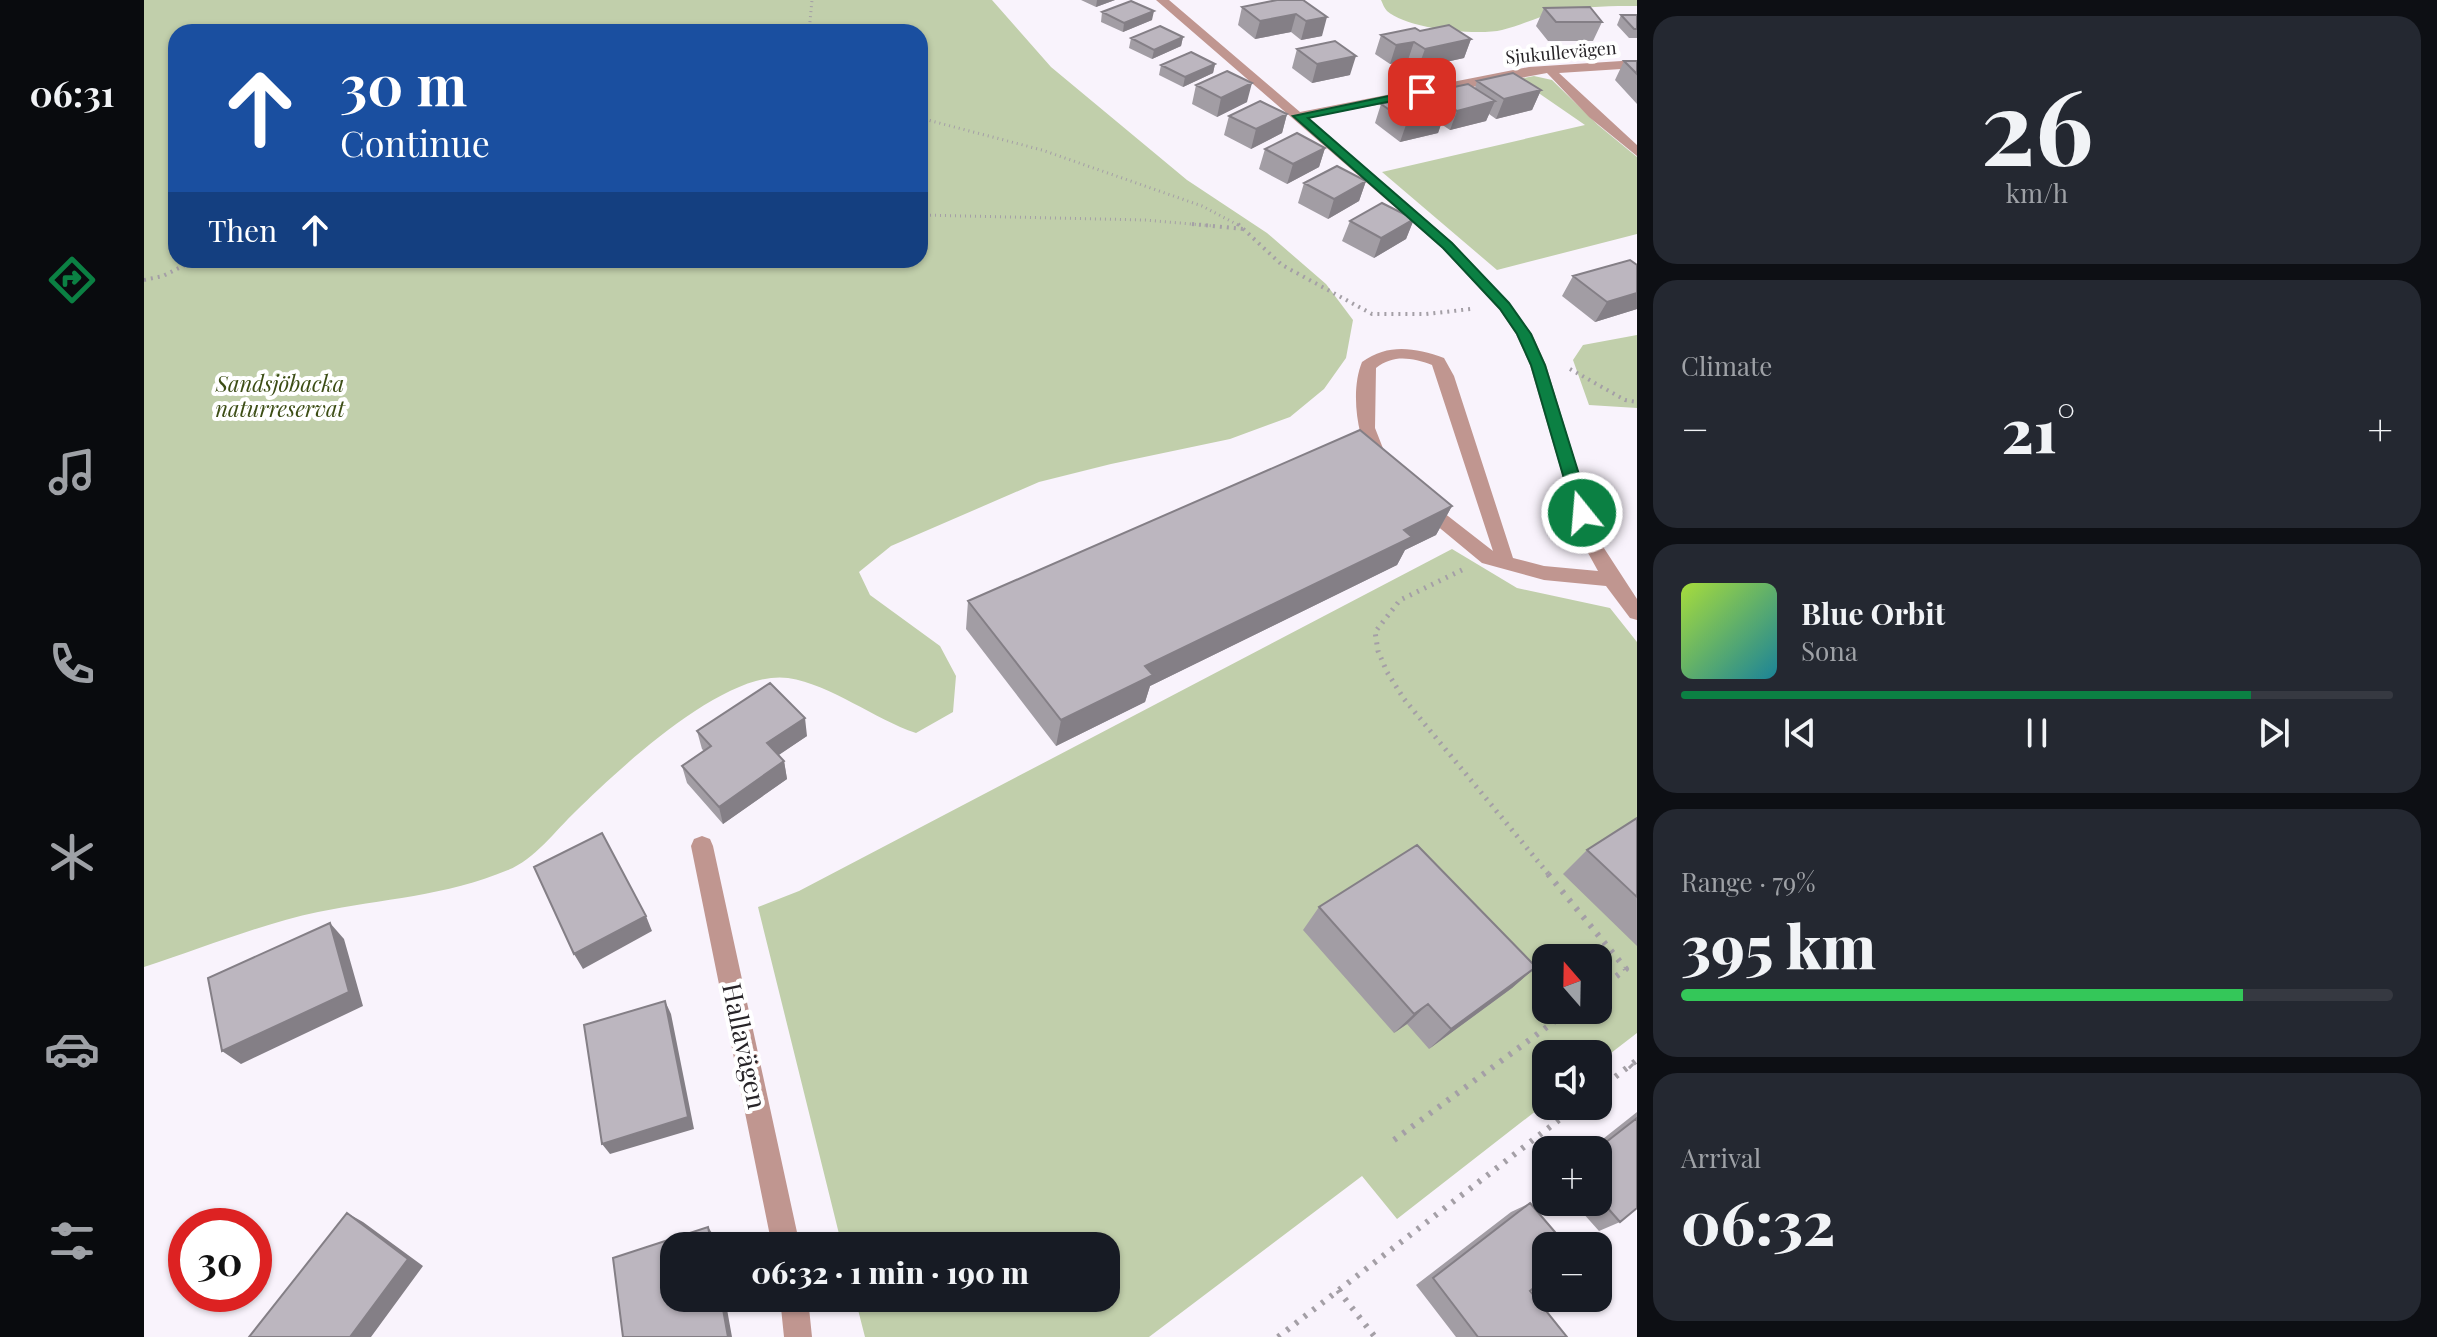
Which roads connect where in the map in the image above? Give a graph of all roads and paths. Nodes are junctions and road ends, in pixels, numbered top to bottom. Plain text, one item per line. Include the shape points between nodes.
1 (812, 0) edge
2 (1162, 0) edge
3 (810, 24) edge
4 (1637, 64) edge
5 (1550, 70) junction
6 (1299, 116) junction
7 (928, 120) edge
8 (1637, 152) edge
9 (928, 215) edge
10 (1245, 229) junction
11 (179, 268) edge
12 (144, 280) edge
13 (1504, 306) junction
14 (1530, 346) junction
15 (1637, 402) edge
16 (1386, 471) edge
17 (1405, 490) edge
18 (1497, 559) junction
19 (1612, 579) junction
20 (1637, 613) edge
21 (702, 846) dead end
22 (1605, 944) edge
23 (1612, 952) edge
24 (1612, 980) edge
25 (1551, 1024) edge
26 (1637, 1060) edge
27 (1630, 1065) junction
28 (1637, 1072) edge
29 (1612, 1079) edge
30 (1559, 1120) edge
31 (1394, 1140) dead end
32 (783, 1232) edge
33 (1338, 1290) junction
34 (795, 1312) edge
35 (798, 1337) edge
36 (1278, 1337) edge
37 (1375, 1337) edge

1 - 3 path
2 - 6 street
4 - 5 street, Sjukullevägen
5 - 6 street, Sjukullevägen
5 - 8 street
6 - 13 street via 1447,245
7 - 10 path via 1042,150 1202,206
9 - 10 path via 1145,220
10 - 13 path via 1282,265 1372,314
11 - 12 path
13 - 14 street
14 - 15 path
14 - 19 street via 1591,542
16 - 18 street via 1370,449 1368,366 1381,354 1438,362
17 - 18 street
18 - 19 street via 1544,573
18 - 22 path via 1400,600 1375,632 1378,651 1404,699
19 - 20 street
21 - 32 street, Hallavägen
23 - 24 path via 1626,969
25 - 31 path
26 - 27 path
27 - 28 path
27 - 29 path
30 - 33 path
33 - 36 path
33 - 37 path
34 - 35 street

